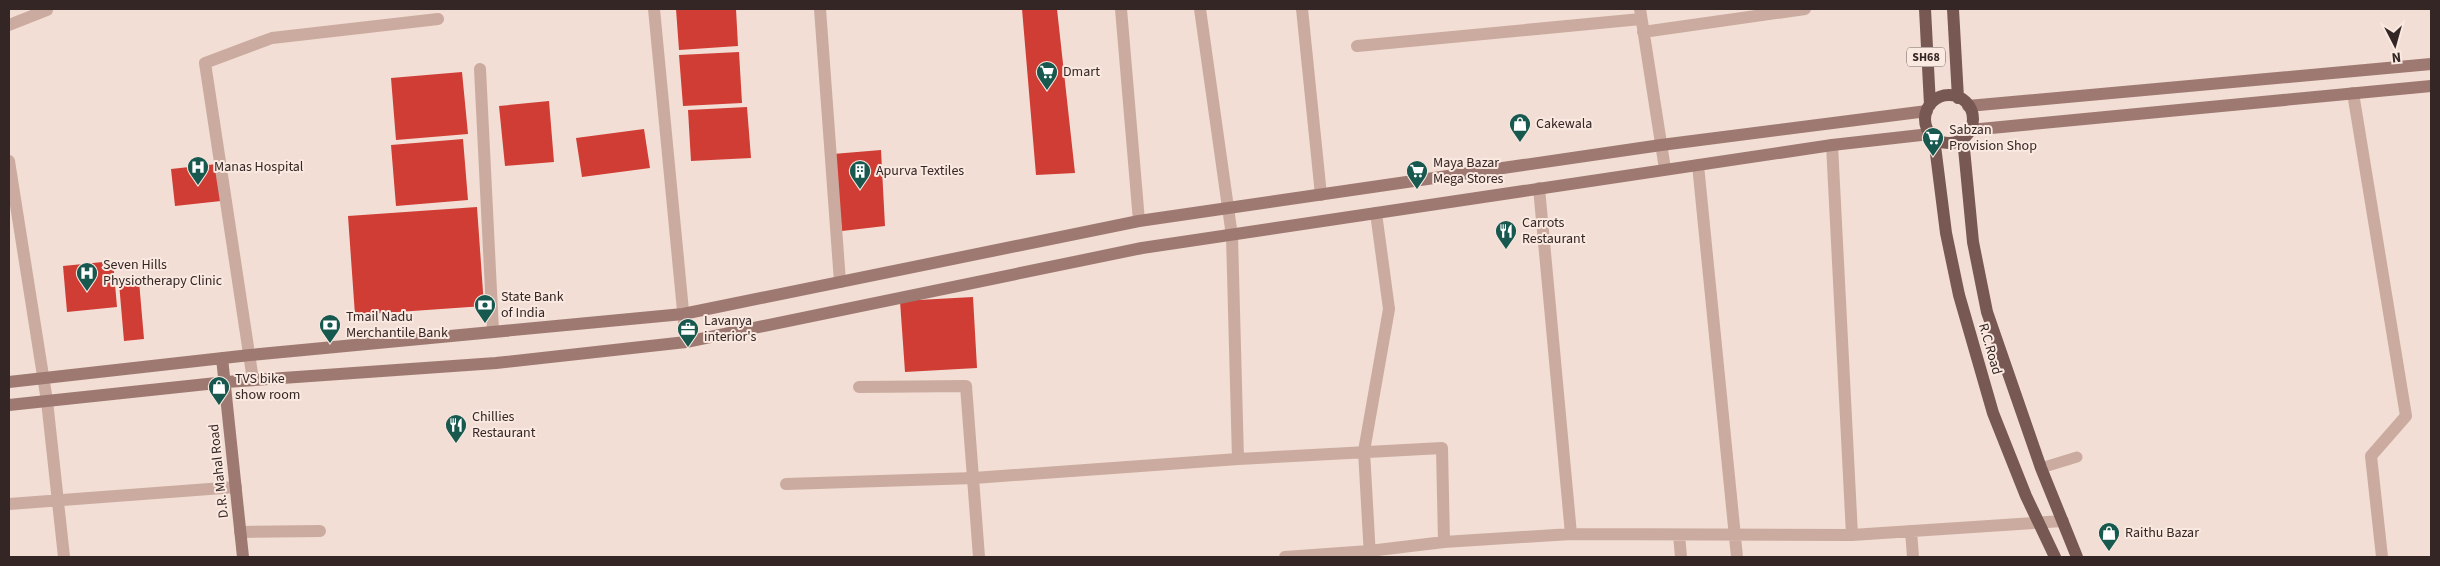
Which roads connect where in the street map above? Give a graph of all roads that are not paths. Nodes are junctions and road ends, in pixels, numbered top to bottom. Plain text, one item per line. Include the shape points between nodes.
1 (48, 9) edge
2 (654, 9) edge
3 (820, 9) edge
4 (1121, 9) edge
5 (1200, 9) edge
6 (1302, 9) edge
7 (1805, 9) edge
8 (1925, 9) edge
9 (1953, 9) edge
10 (1641, 14) edge
11 (438, 19) dead end
12 (9, 25) edge
13 (1643, 32) junction
14 (1357, 46) dead end
15 (2431, 64) edge
16 (480, 69) dead end
17 (2308, 75) junction
18 (2431, 86) edge
19 (2352, 93) junction
20 (2310, 97) junction
21 (1963, 102) junction
22 (1928, 108) junction
23 (1967, 134) junction
24 (1932, 136) junction
25 (1661, 145) junction
26 (1832, 145) junction
27 (9, 161) edge
28 (1698, 164) junction
29 (1665, 169) junction
30 (1539, 188) junction
31 (1321, 195) junction
32 (12, 200) edge
33 (1228, 209) junction
34 (1376, 213) junction
35 (1139, 221) junction
36 (1232, 236) junction
37 (840, 282) junction
38 (683, 314) junction
39 (493, 331) junction
40 (686, 342) junction
41 (250, 355) junction
42 (222, 358) junction
43 (44, 379) junction
44 (253, 380) junction
45 (9, 382) edge
46 (226, 382) junction
47 (859, 387) dead end
48 (47, 401) junction
49 (9, 405) edge
50 (1364, 451) junction
51 (2077, 457) dead end
52 (1238, 459) junction
53 (2041, 468) junction
54 (974, 478) junction
55 (786, 484) dead end
56 (236, 487) junction
57 (58, 501) junction
58 (9, 504) edge
59 (2063, 521) junction
60 (2039, 522) junction
61 (320, 531) dead end
62 (1911, 531) junction
63 (240, 532) junction
64 (1571, 534) junction
65 (1678, 535) junction
66 (1852, 535) junction
67 (1734, 536) junction
68 (1444, 542) junction
69 (1370, 554) edge
70 (64, 557) edge
71 (243, 557) edge
72 (979, 557) edge
73 (1285, 557) edge
74 (1681, 557) edge
75 (1737, 557) edge
76 (1913, 557) edge
77 (2055, 557) edge
78 (2077, 557) edge
79 (2382, 557) edge

1 - 12 street
2 - 38 street
3 - 37 street
4 - 35 street
5 - 33 street
6 - 31 street
7 - 13 street
8 - 22 main road, SH68
9 - 21 main road, SH68
10 - 13 street
10 - 14 street
11 - 41 street via 272,38 205,63
13 - 25 street
15 - 17 street
16 - 39 street
17 - 20 street
17 - 21 street
18 - 19 street
19 - 20 street
19 - 79 street via 2406,416 2371,456
20 - 23 street
21 - 22 main road via 1946,96 1934,100
21 - 23 main road, SH68 via 1972,117
22 - 24 main road, SH68 via 1925,123
22 - 25 street
23 - 24 main road via 1952,143
23 - 53 main road, R.C.Road via 1974,242 1987,312
24 - 26 street
24 - 60 main road, R.C.Road via 1959,295 1993,413
25 - 29 street
25 - 31 street
26 - 28 street
26 - 66 street
27 - 32 street
28 - 29 street
28 - 67 street
29 - 30 street
30 - 34 street
30 - 64 street
31 - 33 street
32 - 43 street
33 - 35 street
33 - 36 street
34 - 36 street
34 - 50 street via 1389,309
35 - 37 street
36 - 40 street via 1142,248
36 - 52 street
37 - 38 street
38 - 39 street
38 - 40 street
39 - 41 street
40 - 44 street via 496,363
41 - 42 street
41 - 44 street
42 - 43 street
42 - 46 street, D.R. Mahal Road
43 - 45 street
43 - 48 street
44 - 46 street
46 - 48 street
46 - 56 street, D.R. Mahal Road
47 - 54 street via 966,386
48 - 49 street
48 - 57 street
50 - 52 street
50 - 68 street via 1442,448
50 - 69 street
51 - 53 lane
52 - 54 street
53 - 59 main road, R.C.Road
54 - 55 street
54 - 72 street
56 - 57 street
56 - 63 street, D.R. Mahal Road
57 - 58 street
57 - 70 street
59 - 60 street
59 - 78 main road, R.C.Road
60 - 62 street
60 - 77 main road, R.C.Road
61 - 63 street
62 - 66 street
62 - 76 street
63 - 71 street, D.R. Mahal Road
64 - 65 street
64 - 68 street
65 - 67 street
65 - 74 street
66 - 67 street
67 - 75 street
68 - 69 street
69 - 73 street

